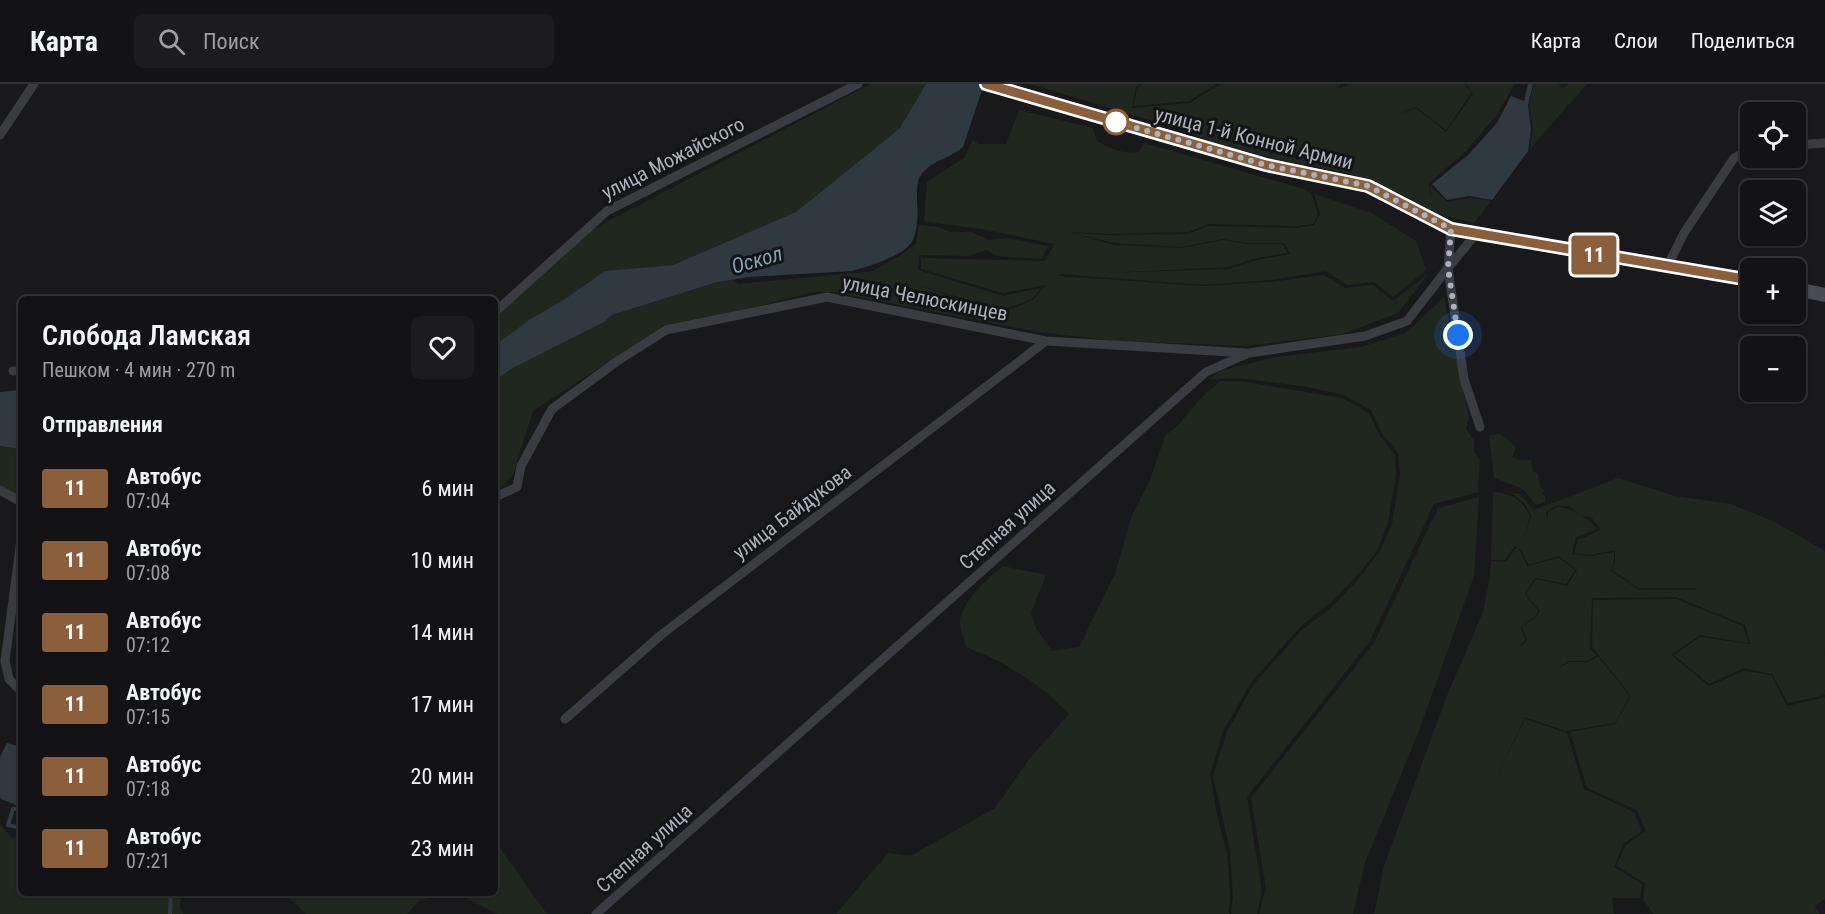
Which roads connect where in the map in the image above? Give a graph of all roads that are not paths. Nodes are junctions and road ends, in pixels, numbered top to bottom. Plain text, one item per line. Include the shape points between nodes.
1 (34, 84) edge
2 (858, 84) edge
3 (988, 85) edge
4 (0, 135) edge
5 (1825, 143) edge
6 (1806, 144) edge
7 (1740, 155) edge
8 (1451, 229) junction
9 (1475, 235) junction
10 (1667, 267) junction
11 (1448, 268) junction
12 (1740, 278) edge
13 (1806, 291) edge
14 (1825, 295) edge
15 (498, 309) edge
16 (1046, 341) junction
17 (1249, 354) junction
18 (1480, 427) dead end
19 (0, 490) edge
20 (498, 496) edge
21 (18, 500) edge
22 (18, 560) edge
23 (3, 662) edge
24 (18, 688) edge
25 (565, 719) dead end
26 (596, 914) edge

1 - 4 street
2 - 15 street, улица Можайского via 607,210
3 - 8 main road, улица 1-й Конной Армии via 1266,165 1368,186
5 - 6 street
7 - 10 street via 1734,158 1684,233
8 - 9 main road, улица 1-й Конной Армии
8 - 11 street
9 - 10 main road, улица 1-й Конной Армии
9 - 11 street, Степная улица
10 - 12 main road, улица 1-й Конной Армии
11 - 17 street, Степная улица via 1407,321 1365,336
11 - 18 street via 1464,380
13 - 14 main road
16 - 17 street, улица Челюскинцев
16 - 20 street, улица Челюскинцев via 827,297 666,330 552,410 521,466 517,487
16 - 25 street, улица Байдукова via 661,635
17 - 26 street, Степная улица via 1206,372
19 - 21 street
22 - 23 street
23 - 24 street via 9,679

